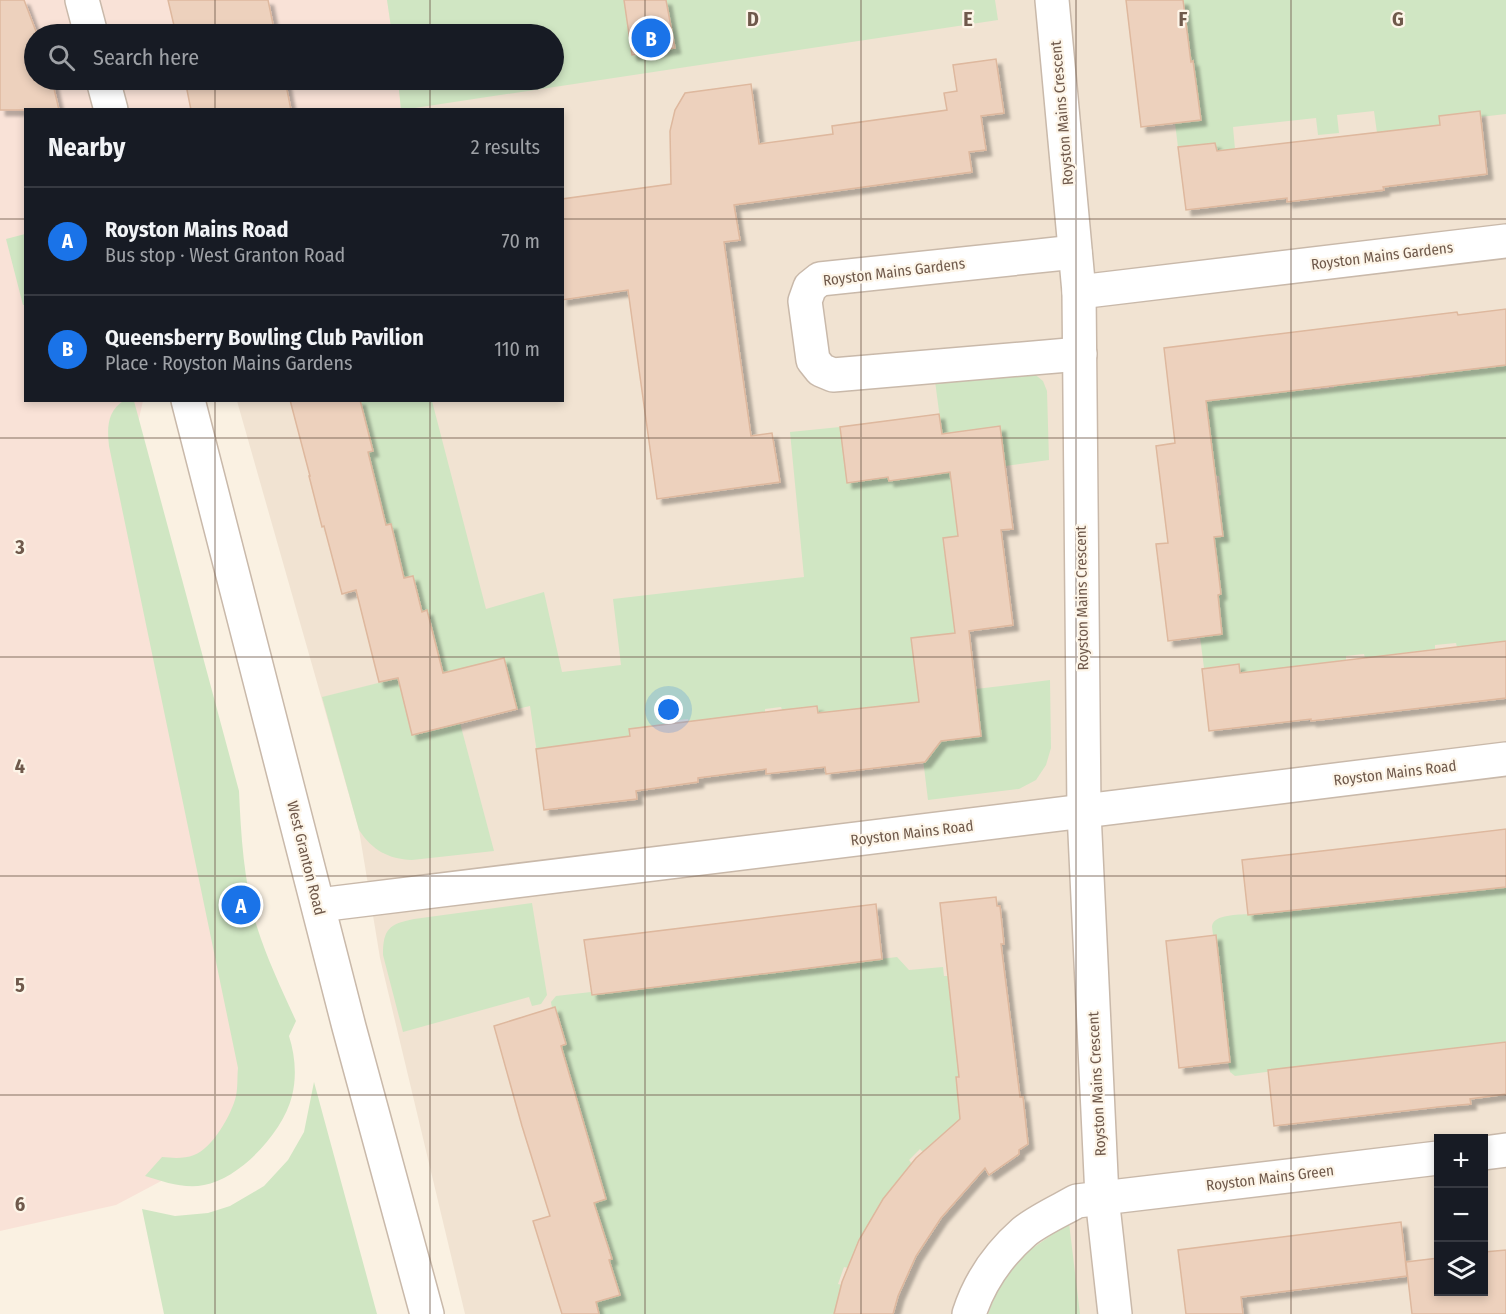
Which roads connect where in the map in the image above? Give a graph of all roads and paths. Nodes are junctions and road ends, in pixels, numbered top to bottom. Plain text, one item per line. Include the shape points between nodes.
1 (82, 0) edge
2 (1052, 0) edge
3 (88, 24) edge
4 (106, 90) edge
5 (110, 108) edge
6 (1506, 241) edge
7 (1075, 252) junction
8 (1079, 292) junction
9 (1080, 354) junction
10 (189, 402) edge
11 (1506, 759) edge
12 (1084, 812) junction
13 (319, 905) junction
14 (1506, 1150) edge
15 (1488, 1152) edge
16 (1434, 1158) edge
17 (1102, 1197) junction
18 (428, 1314) edge
19 (969, 1314) edge
20 (1115, 1314) edge

1 - 3 street
2 - 7 street, Royston Mains Crescent
4 - 5 street
6 - 8 street, Royston Mains Gardens
7 - 8 street, Royston Mains Crescent
7 - 9 street, Royston Mains Gardens via 820,279 810,287 805,301 813,360 821,370 833,375
8 - 9 street, Royston Mains Crescent
9 - 12 street, Royston Mains Crescent
10 - 13 street, West Granton Road
11 - 12 street, Royston Mains Road
12 - 13 street, Royston Mains Road
12 - 17 street, Royston Mains Crescent
13 - 18 street, West Granton Road
14 - 15 street
16 - 17 street, Royston Mains Green
17 - 19 street via 1077,1200 1025,1231 985,1278
17 - 20 street, Royston Mains Crescent

